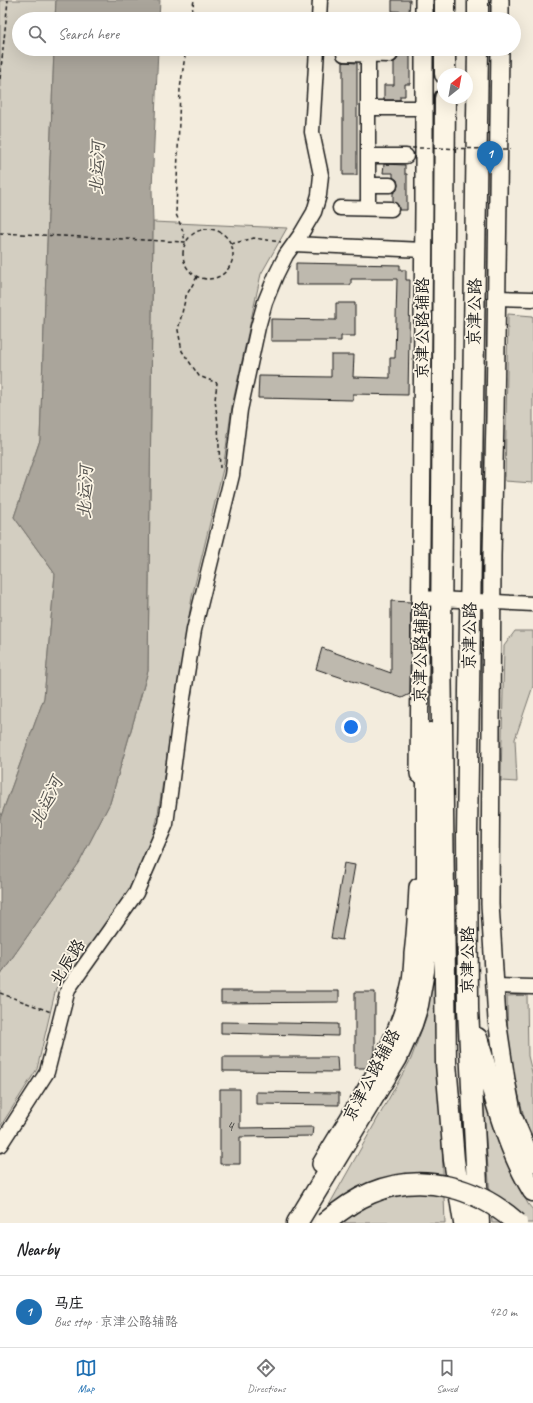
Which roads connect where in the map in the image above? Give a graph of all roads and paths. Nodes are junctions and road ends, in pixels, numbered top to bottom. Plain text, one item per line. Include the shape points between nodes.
1 (8, 0) edge
2 (194, 0) edge
3 (320, 0) edge
4 (424, 0) edge
5 (445, 0) edge
6 (478, 0) edge
7 (500, 0) edge
8 (192, 12) edge
9 (319, 12) edge
10 (424, 12) edge
11 (445, 12) edge
12 (478, 12) edge
13 (500, 12) edge
14 (185, 56) edge
15 (317, 56) edge
16 (368, 56) edge
17 (424, 56) edge
18 (445, 56) edge
19 (478, 56) edge
20 (500, 56) edge
21 (445, 68) edge
22 (0, 79) edge
23 (445, 104) edge
24 (368, 108) junction
25 (423, 108) junction
26 (511, 149) dead end
27 (409, 152) joint
28 (368, 156) junction
29 (368, 185) junction
30 (390, 185) dead end
31 (340, 208) dead end
32 (368, 208) junction
33 (391, 208) dead end
34 (0, 233) edge
35 (185, 242) junction
36 (231, 244) junction
37 (294, 244) junction
38 (423, 250) junction
39 (197, 276) junction
40 (496, 298) junction
41 (533, 299) edge
42 (229, 485) junction
43 (420, 598) junction
44 (441, 600) junction
45 (469, 602) junction
46 (491, 602) junction
47 (533, 604) edge
48 (440, 641) junction
49 (495, 986) junction
50 (533, 986) edge
51 (0, 993) edge
52 (468, 1009) junction
53 (61, 1015) junction
54 (0, 1145) edge
55 (533, 1163) edge
56 (532, 1191) edge
57 (464, 1221) edge
58 (287, 1223) edge
59 (297, 1223) edge
60 (325, 1223) edge
61 (517, 1223) edge

1 - 22 path
2 - 8 path
3 - 9 street
4 - 10 main road
5 - 11 highway
6 - 12 highway
7 - 13 main road
14 - 35 path via 180,89 176,214
15 - 37 street, 北辰路 via 312,132 321,175 314,212
16 - 24 street
17 - 25 main road, 京津公路辅路
18 - 21 highway
19 - 45 highway, 京津公路
20 - 40 main road
23 - 44 highway, 京津公路
24 - 25 street
24 - 28 street
25 - 38 main road, 京津公路辅路
26 - 27 path, bridge
27 - 28 street
28 - 29 street
29 - 30 street
29 - 32 street
31 - 32 street
32 - 33 street
34 - 35 path
35 - 36 path via 193,233 204,228 213,228 227,237
35 - 39 path via 182,259 191,273
36 - 37 path via 254,238
36 - 39 path via 232,260 224,274 207,279
37 - 38 street
37 - 42 street, 北辰路 via 276,275 258,327 240,410
38 - 43 main road, 京津公路辅路
39 - 42 path via 186,296 178,330 182,351 199,376 218,383 215,400 220,469
40 - 41 street
40 - 46 main road
42 - 53 street, 北辰路 via 194,630 166,824 136,893 68,988
43 - 44 street
43 - 58 main road, 京津公路辅路 via 417,904 411,980 391,1043
44 - 45 street
44 - 48 highway, 京津公路
45 - 46 street
45 - 52 highway, 京津公路
46 - 47 street
46 - 49 main road via 490,904
48 - 57 highway, 京津公路 via 446,1064 454,1160
48 - 59 highway via 430,726 427,780 427,931 422,987 405,1041
49 - 50 street
49 - 55 main road via 497,1020 513,1116
51 - 53 path
52 - 56 highway via 498,1108 513,1150
52 - 57 highway, 京津公路
53 - 54 street, 北辰路 via 47,1072
60 - 61 highway, bridge via 370,1193 396,1185 417,1183 442,1184 474,1194 494,1205

